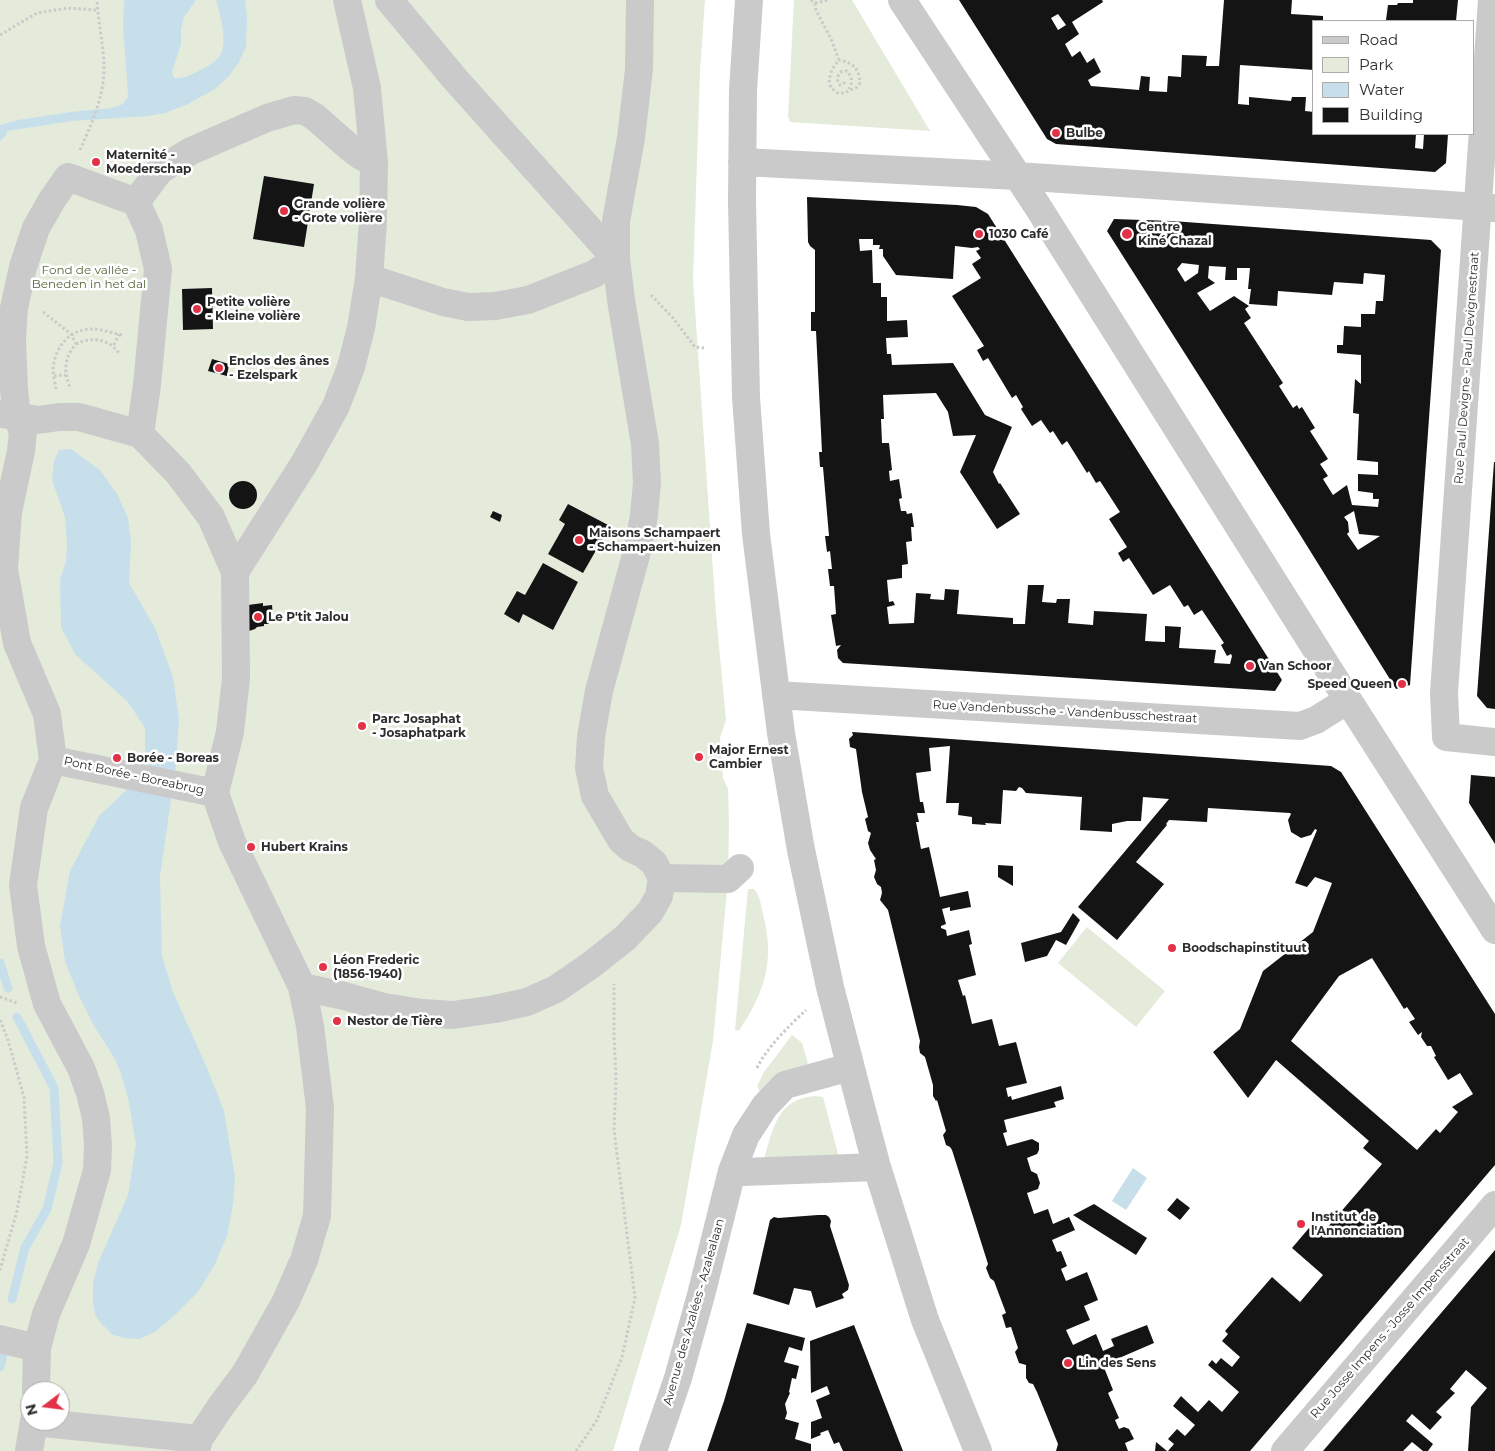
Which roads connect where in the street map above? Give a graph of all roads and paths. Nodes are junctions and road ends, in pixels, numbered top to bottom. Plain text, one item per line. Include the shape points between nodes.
1 (97, 0) edge
2 (347, 0) edge
3 (389, 0) edge
4 (640, 0) edge
5 (749, 0) edge
6 (810, 0) edge
7 (829, 0) edge
8 (902, 0) edge
9 (1492, 0) edge
10 (815, 2) junction
11 (97, 10) junction
12 (0, 35) edge
13 (839, 60) junction
14 (845, 82) dead end
15 (849, 90) junction
16 (92, 124) dead end
17 (374, 162) junction
18 (742, 162) junction
19 (1017, 176) junction
20 (136, 202) junction
21 (1486, 208) edge
22 (616, 259) junction
23 (369, 278) junction
24 (648, 292) dead end
25 (70, 334) junction
26 (119, 334) junction
27 (151, 341) junction
28 (76, 344) junction
29 (114, 346) junction
30 (704, 348) dead end
31 (122, 359) dead end
32 (65, 375) junction
33 (54, 376) junction
34 (72, 390) dead end
35 (9, 415) edge
36 (59, 417) junction
37 (140, 434) junction
38 (235, 572) junction
39 (776, 695) junction
40 (1348, 700) junction
41 (1495, 742) edge
42 (53, 760) junction
43 (215, 793) junction
44 (740, 868) dead end
45 (662, 878) junction
46 (1495, 930) edge
47 (614, 946) junction
48 (302, 987) junction
49 (0, 1020) edge
50 (850, 1067) junction
51 (877, 1167) junction
52 (732, 1171) junction
53 (1495, 1205) edge
54 (0, 1270) edge
55 (0, 1339) edge
56 (38, 1348) junction
57 (36, 1381) edge
58 (70, 1426) edge
59 (32, 1431) edge
60 (197, 1445) edge
61 (29, 1451) edge
62 (576, 1451) edge
63 (652, 1451) edge
64 (978, 1451) edge
65 (1284, 1451) edge

1 - 11 path
2 - 17 street via 367,88
3 - 22 street
4 - 22 street via 639,69 616,221
5 - 18 street
6 - 10 path
7 - 10 path
8 - 19 street
9 - 21 street, Rue Paul Devigne - Paul Devignestraat
10 - 13 path
11 - 12 path via 68,8 37,13
11 - 16 path via 104,69
13 - 15 path via 854,66 859,73 857,88
13 - 15 path via 832,69 831,88 838,93
14 - 15 path via 838,83 838,74 842,71 847,71 852,79
17 - 20 street via 349,148 315,117 305,111 294,110 267,118 191,151 160,170
17 - 23 street via 374,221
18 - 19 street
18 - 39 street via 746,397 756,534
19 - 21 street
19 - 40 street
20 - 27 street via 149,230 158,269
20 - 35 street via 68,177 52,200 36,228 14,308 14,390
21 - 41 street, Rue Paul Devigne - Paul Devignestraat via 1445,681 1446,737
22 - 23 street via 594,274 545,294 495,306 468,307 443,302
22 - 45 street via 646,444 646,483 639,544 600,691 589,768 595,796 621,840 654,863
23 - 38 street via 351,367 336,406 305,462
24 - 30 path via 695,347
25 - 26 path via 93,329
25 - 28 path
25 - 33 path via 56,353
26 - 27 path
26 - 29 path
27 - 37 street
28 - 29 path via 98,340
28 - 32 path via 69,353
29 - 31 path
32 - 33 path
32 - 34 path
33 - 36 path
35 - 36 street via 38,420
35 - 42 street via 23,432 8,512 4,569 17,643 47,714
36 - 37 street via 79,418
37 - 38 street via 178,472 211,517
38 - 43 street via 236,678 230,732
39 - 40 street, Rue Vandenbussche - Vandenbusschestraat via 1300,726
39 - 50 street via 801,850
40 - 46 street
42 - 43 street, Pont Borée - Boreabrug
42 - 56 street via 34,808 23,885 31,946 47,1004 82,1068 96,1118 98,1145 97,1170 86,1209 46,1314
43 - 48 street via 232,842
44 - 45 street via 728,879
45 - 47 street via 659,896 650,912
47 - 48 street via 556,989 527,1002 453,1015 384,1007
47 - 62 path via 614,1130 635,1298 622,1357 597,1420
48 - 60 street via 320,1108 317,1216 304,1260 286,1301 246,1374
49 - 54 path via 24,1097 27,1156 17,1211
50 - 51 street
50 - 52 street, Avenue des Azalées - Azalealaan via 785,1085 764,1106 746,1135
51 - 52 street
51 - 64 street via 925,1320
52 - 63 street, Avenue des Azalées - Azalealaan via 678,1378
53 - 65 street, Rue Josse Impens - Josse Impensstraat
55 - 56 street
56 - 57 street
58 - 60 street
59 - 61 street

